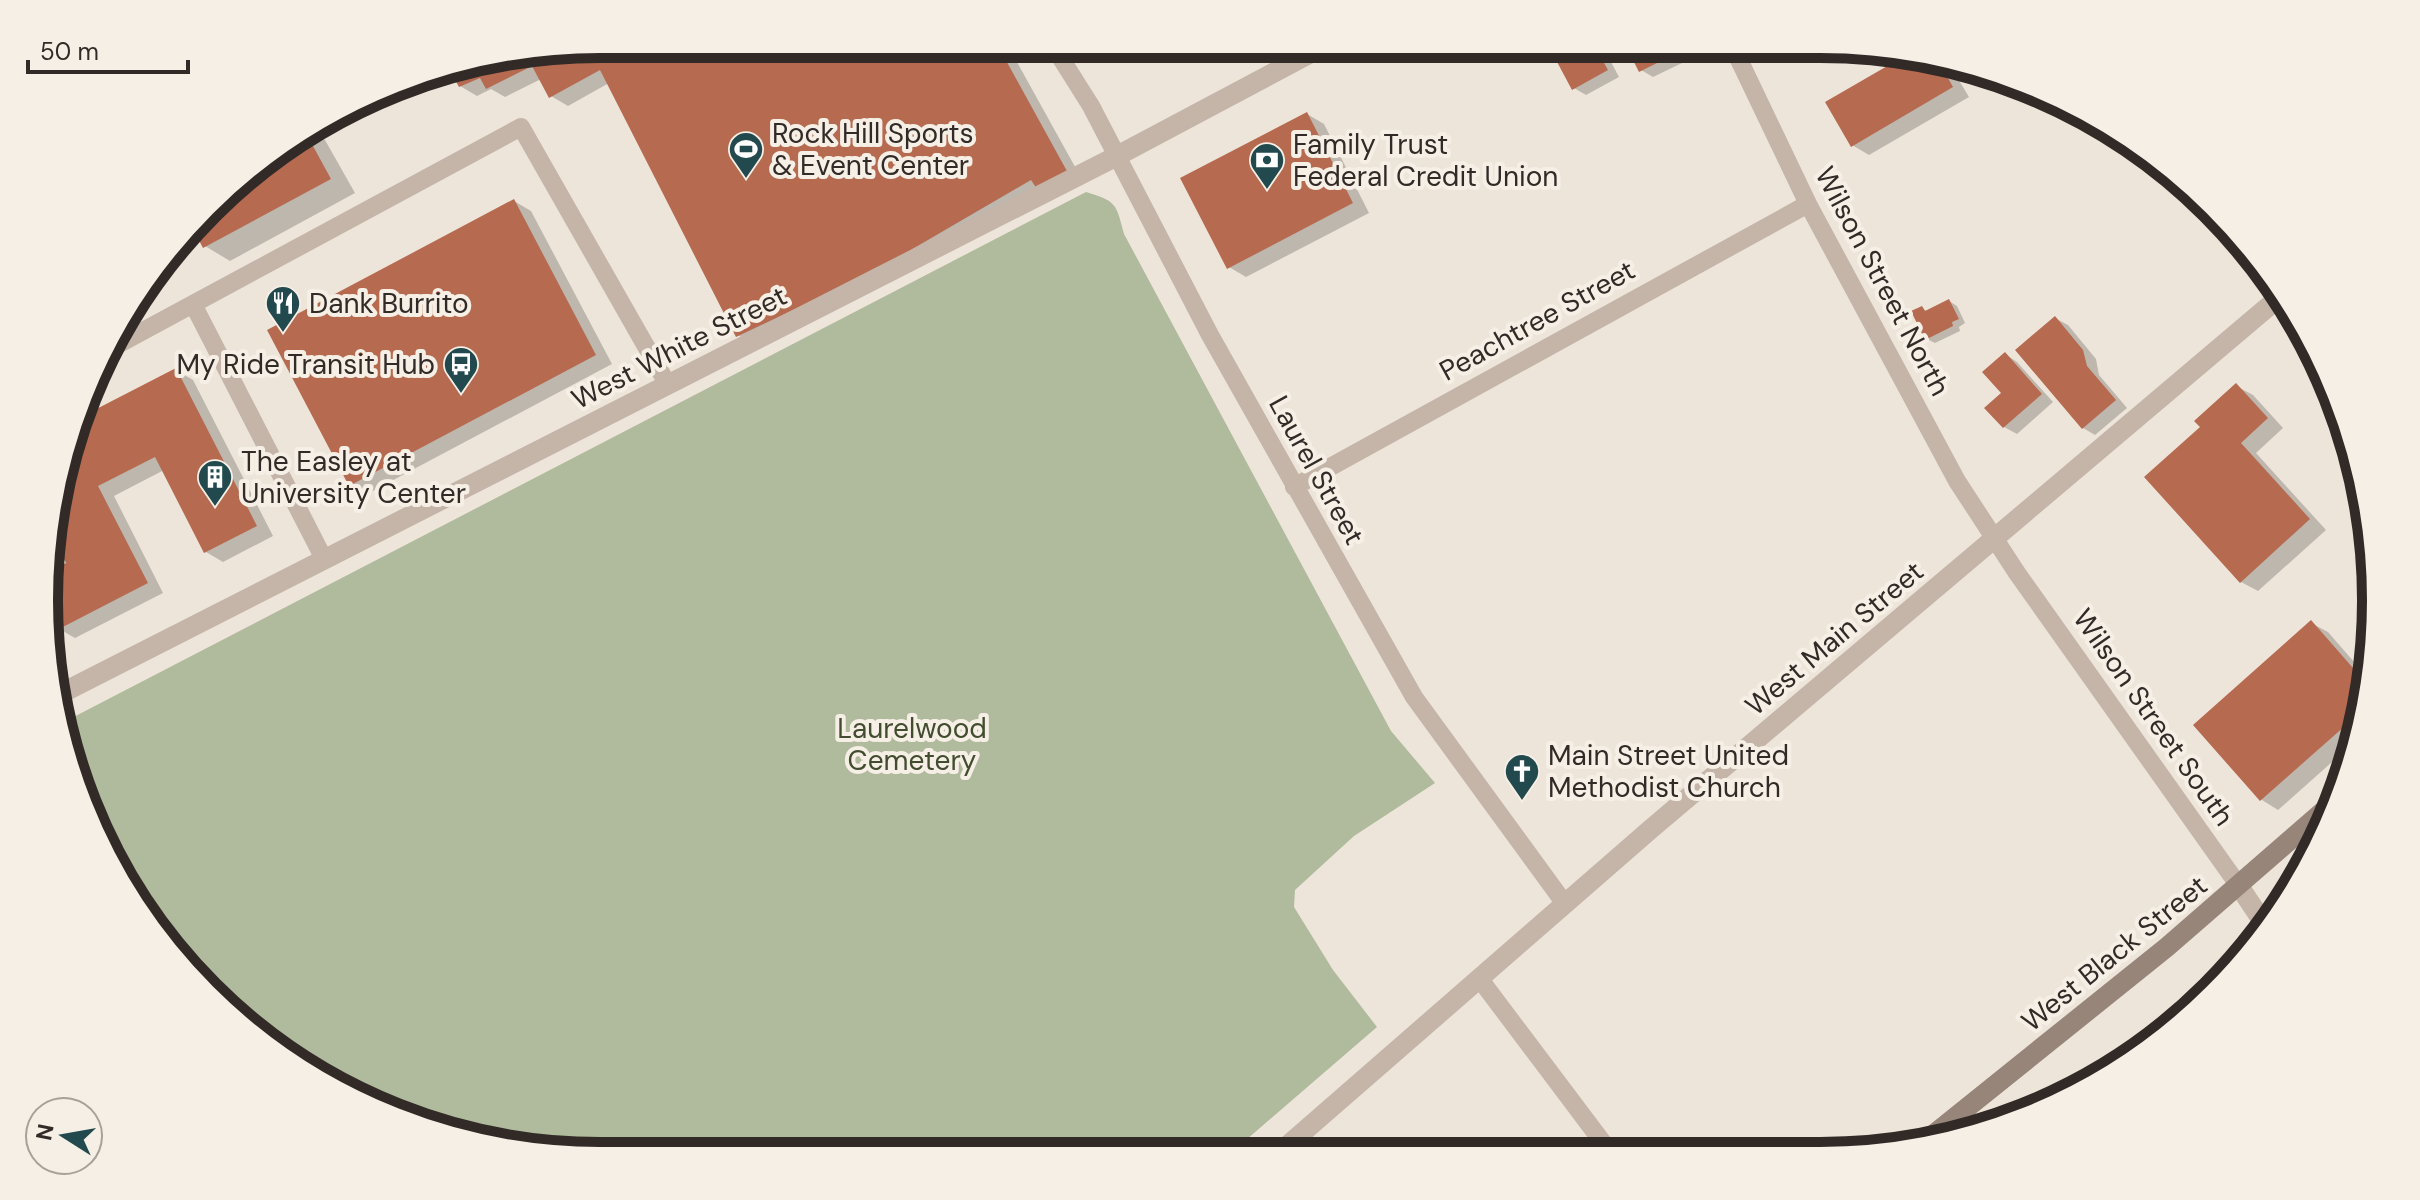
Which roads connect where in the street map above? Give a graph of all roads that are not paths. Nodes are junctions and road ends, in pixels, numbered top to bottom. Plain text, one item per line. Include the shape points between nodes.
1 (1061, 58) edge
2 (1302, 58) edge
3 (1738, 58) edge
4 (1117, 156) junction
5 (1808, 204) junction
6 (2273, 303) edge
7 (193, 304) junction
8 (124, 341) edge
9 (668, 385) junction
10 (1294, 487) junction
11 (1994, 538) junction
12 (324, 559) junction
13 (66, 691) edge
14 (2316, 818) edge
15 (2239, 886) junction
16 (1565, 904) junction
17 (2260, 917) edge
18 (1479, 978) junction
19 (1941, 1128) edge
20 (1292, 1142) edge
21 (1602, 1142) edge

1 - 4 street, Laurel Street
2 - 4 street, West White Street
3 - 5 street, Wilson Street North
4 - 9 street, West White Street
4 - 10 street, Laurel Street
5 - 10 street, Peachtree Street
5 - 11 street, Wilson Street North via 1957,481
6 - 11 street, West Main Street
7 - 8 street
7 - 9 street via 521,127
7 - 12 street
9 - 12 street, West White Street
10 - 16 street, Laurel Street via 1414,697
11 - 15 street, Wilson Street South
11 - 16 street, West Main Street
12 - 13 street, West White Street
14 - 15 main road, West Black Street
15 - 17 street, Wilson Street South
15 - 19 main road, West Black Street
16 - 18 street, West Main Street
18 - 20 street, West Main Street
18 - 21 street

